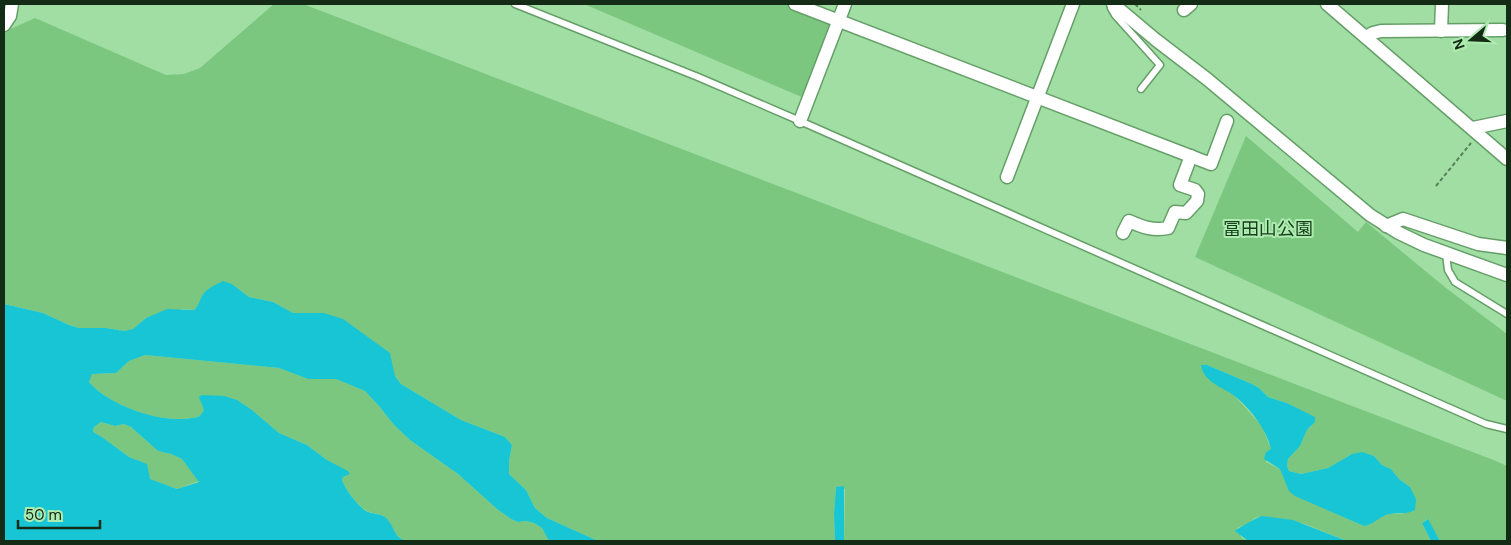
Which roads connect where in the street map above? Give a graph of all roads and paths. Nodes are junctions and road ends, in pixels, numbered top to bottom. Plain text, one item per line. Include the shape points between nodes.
1 (12, 4) edge
2 (515, 4) edge
3 (795, 4) edge
4 (845, 4) edge
5 (1073, 4) edge
6 (1108, 4) edge
7 (1114, 4) edge
8 (1327, 4) edge
9 (1442, 4) edge
10 (838, 20) junction
11 (4, 25) edge
12 (1441, 30) junction
13 (1503, 30) dead end
14 (1366, 37) junction
15 (1141, 90) dead end
16 (1038, 96) junction
17 (800, 121) junction
18 (1227, 121) dead end
19 (1507, 121) edge
20 (1476, 131) junction
21 (1191, 156) junction
22 (1507, 159) edge
23 (1007, 177) dead end
24 (1436, 186) dead end
25 (1386, 226) junction
26 (1123, 233) dead end
27 (1507, 248) edge
28 (1446, 254) junction
29 (1507, 275) edge
30 (1507, 314) edge
31 (1507, 429) edge

1 - 11 street
2 - 17 lane
3 - 10 street
4 - 10 street
5 - 16 street
6 - 15 lane via 1160,64
7 - 25 street
8 - 14 street
9 - 12 street
10 - 16 street
10 - 17 street
12 - 13 street
12 - 14 street via 1381,31
14 - 20 street
16 - 21 street
16 - 23 street
17 - 31 lane via 1486,424
18 - 21 street via 1211,164
19 - 20 street
20 - 22 street
20 - 24 path
21 - 26 street via 1180,185 1195,190 1197,201 1186,213 1175,212 1168,228 1145,228 1129,221
25 - 27 street via 1403,220 1478,244
25 - 28 street
28 - 29 street
28 - 30 lane via 1448,270 1455,282

